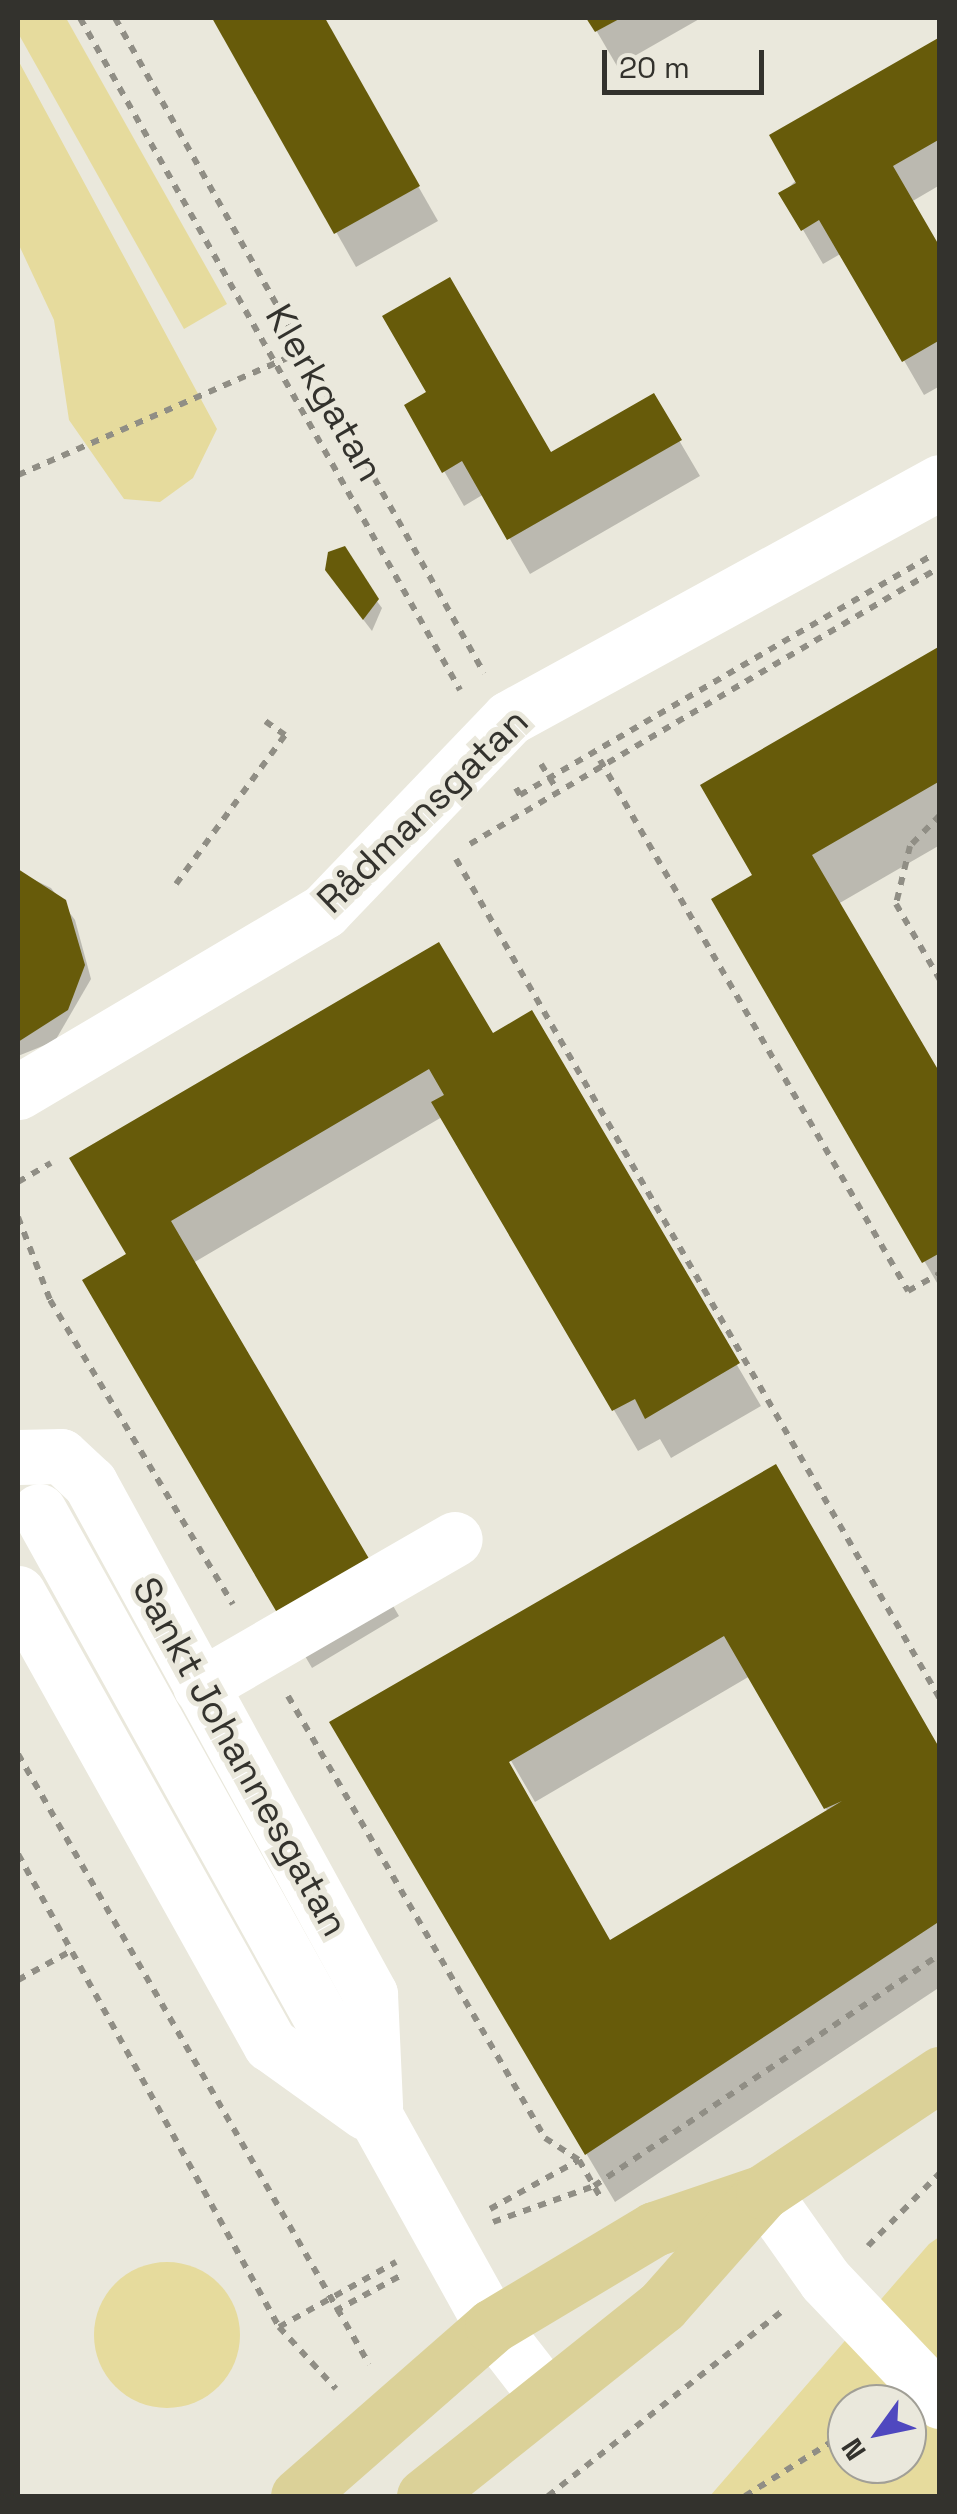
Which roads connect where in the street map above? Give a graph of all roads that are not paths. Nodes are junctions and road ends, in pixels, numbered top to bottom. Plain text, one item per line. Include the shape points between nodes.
1 (940, 482) edge
2 (18, 1092) edge
3 (18, 1457) edge
4 (39, 1511) dead end
5 (455, 1539) dead end
6 (18, 1592) edge
7 (200, 1686) junction
8 (940, 2074) edge
9 (376, 2119) junction
10 (763, 2192) junction
11 (492, 2326) junction
12 (544, 2393) junction
13 (940, 2402) edge
14 (298, 2496) edge
15 (424, 2496) edge

1 - 2 street, Rådmansgatan via 498,728 324,912
3 - 7 street, Sankt Johannesgatan via 60,1456 90,1483
4 - 9 street
5 - 7 street
6 - 9 street, Sankt Johannesgatan via 270,2044
7 - 9 street, Sankt Johannesgatan via 370,1994
8 - 10 main road
9 - 11 street, Sankt Johannesgatan
10 - 11 main road via 654,2229
10 - 12 main road via 662,2306
10 - 13 street via 824,2280
11 - 12 street, Sankt Johannesgatan
11 - 14 main road
12 - 15 main road

